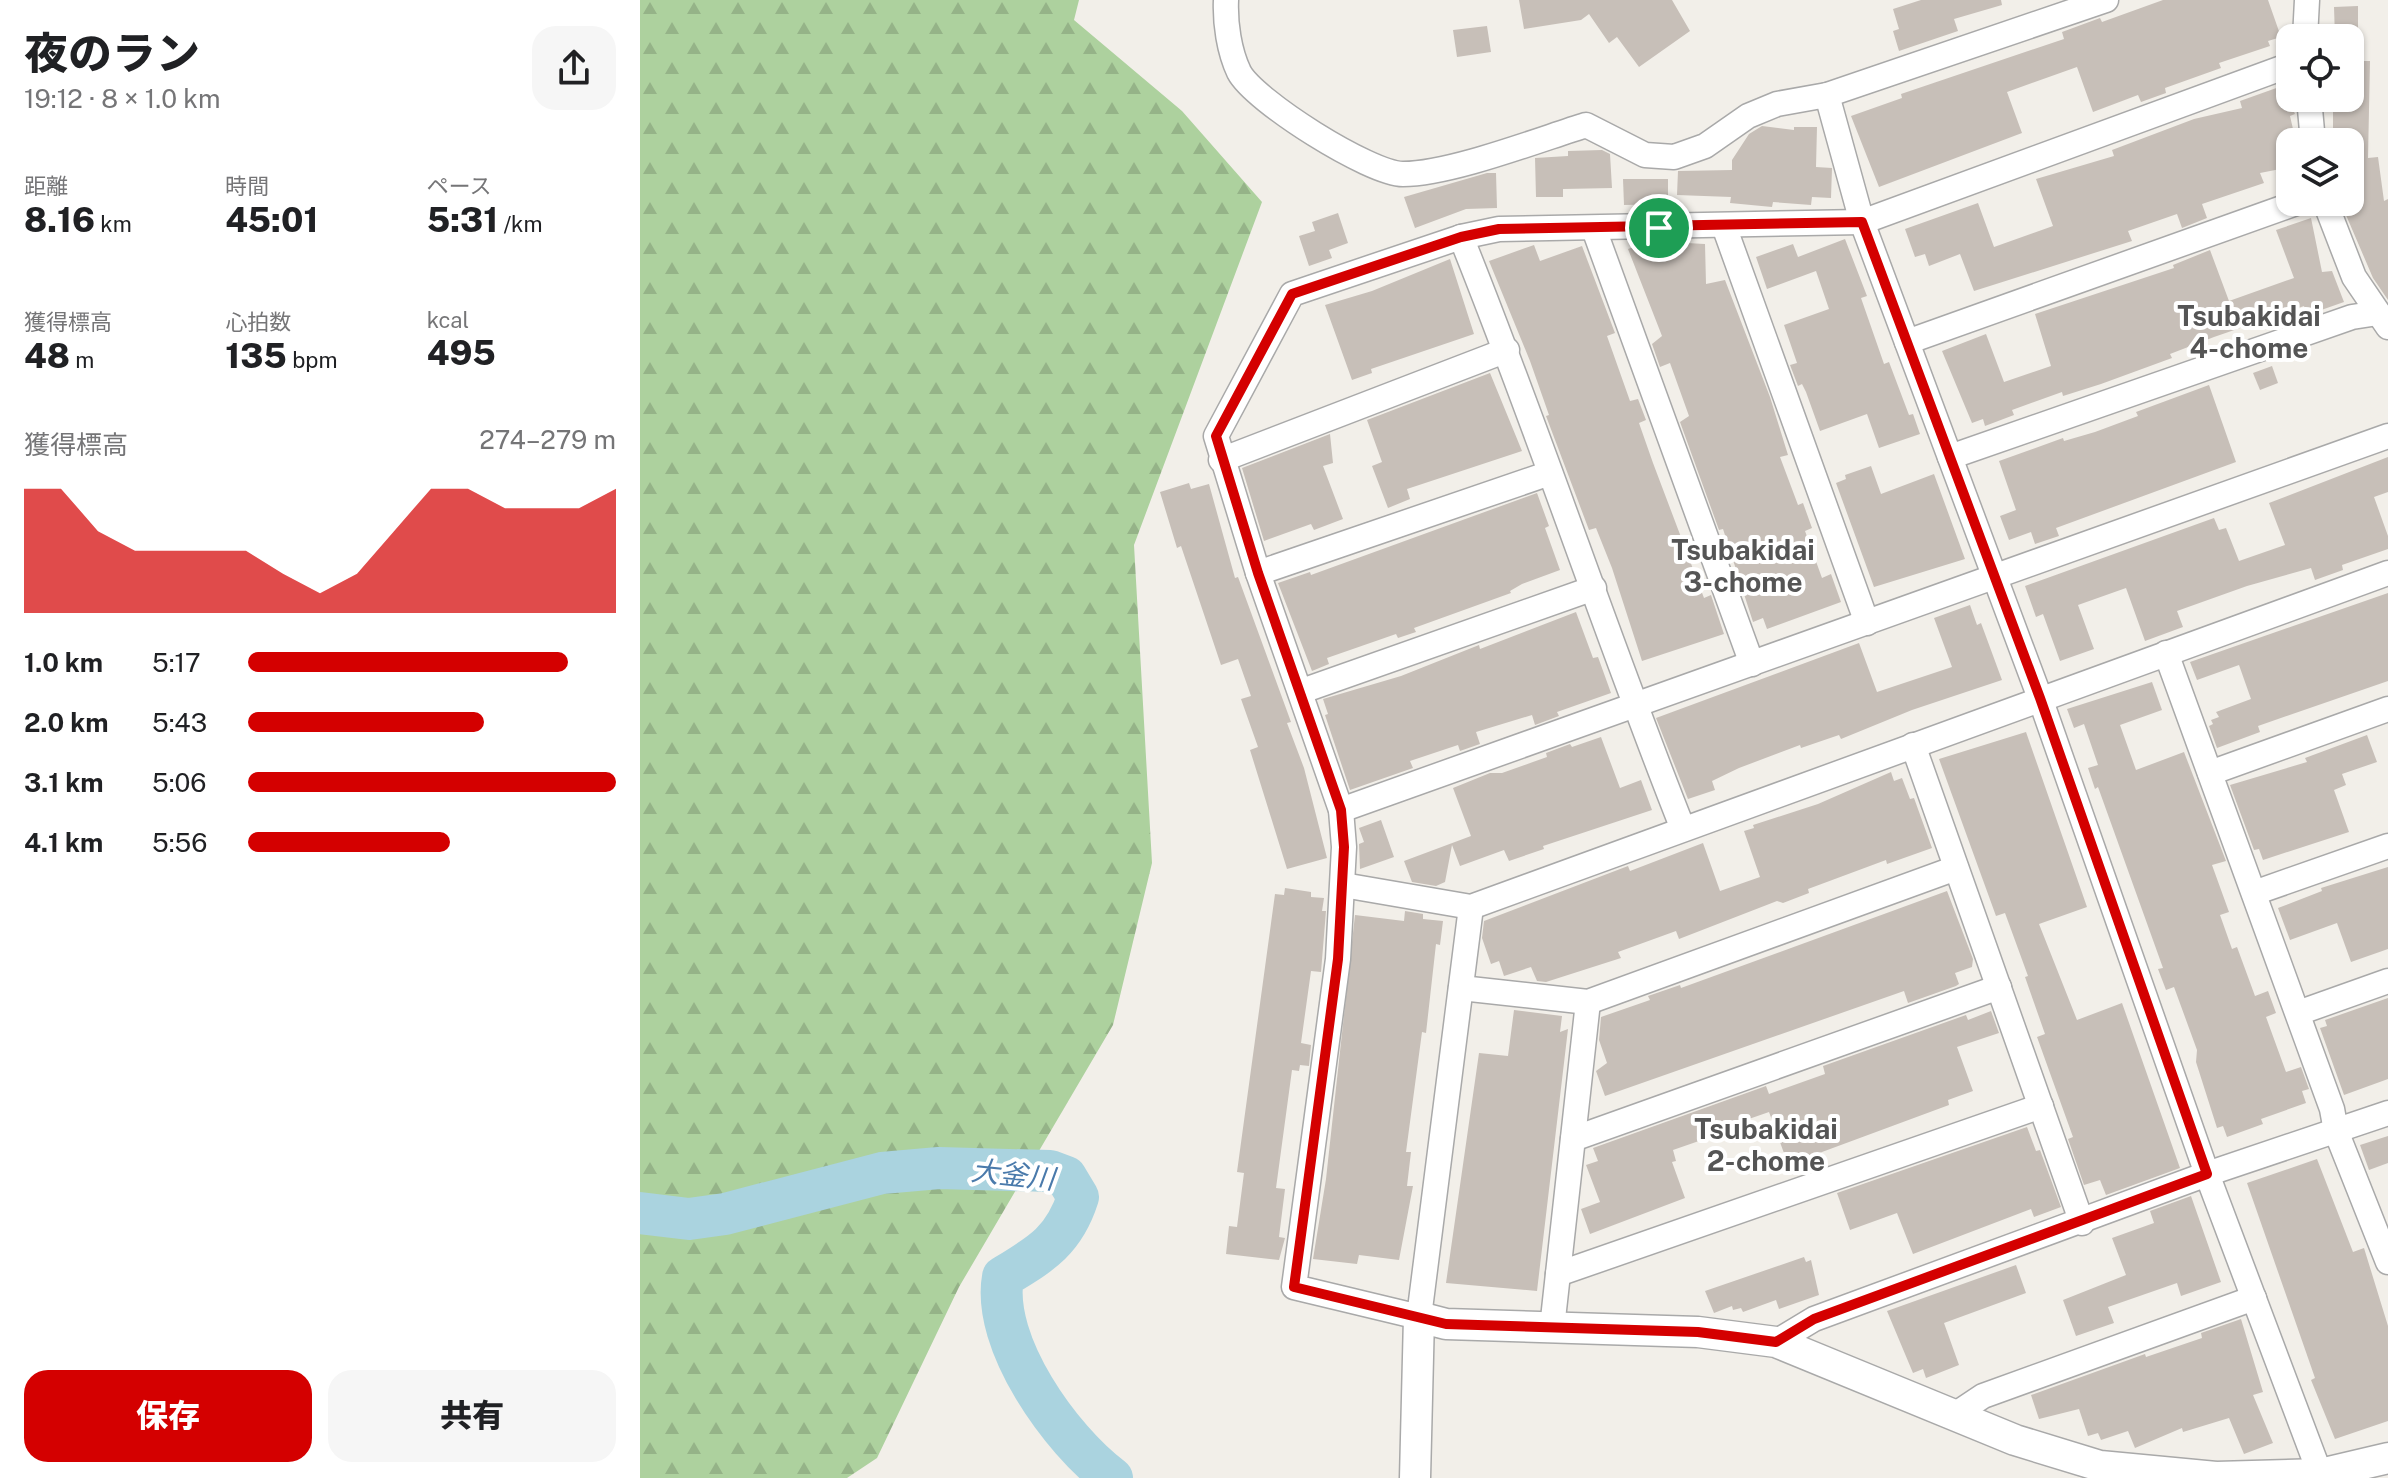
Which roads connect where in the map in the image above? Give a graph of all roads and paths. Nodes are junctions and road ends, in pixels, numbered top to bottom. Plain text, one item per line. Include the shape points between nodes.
1 (1226, 0) edge
2 (2106, 0) edge
3 (2307, 0) edge
4 (2306, 24) edge
5 (2276, 70) edge
6 (1827, 95) junction
7 (2276, 210) edge
8 (2330, 216) edge
9 (1862, 222) junction
10 (1724, 226) junction
11 (1594, 229) junction
12 (1461, 237) junction
13 (2383, 320) edge
14 (1907, 342) junction
15 (1507, 350) junction
16 (2388, 436) edge
17 (1950, 457) junction
18 (1221, 460) junction
19 (1550, 473) junction
20 (1258, 573) junction
21 (2388, 573) edge
22 (1995, 576) junction
23 (1594, 588) junction
24 (1867, 623) junction
25 (2166, 653) junction
26 (1752, 664) junction
27 (1302, 691) junction
28 (2040, 698) junction
29 (1634, 706) junction
30 (2388, 709) edge
31 (1913, 745) junction
32 (2210, 773) junction
33 (1341, 810) junction
34 (1683, 829) junction
35 (2388, 846) edge
36 (1956, 868) junction
37 (1343, 885) junction
38 (2254, 893) junction
39 (1471, 907) junction
40 (2388, 981) edge
41 (1999, 987) junction
42 (1461, 988) junction
43 (1588, 1002) junction
44 (2298, 1013) junction
45 (2041, 1106) junction
46 (2388, 1113) edge
47 (2336, 1131) junction
48 (1573, 1139) junction
49 (2207, 1174) junction
50 (2082, 1223) junction
51 (2386, 1253) edge
52 (1558, 1274) junction
53 (2254, 1298) junction
54 (1419, 1317) junction
55 (1552, 1328) junction
56 (1776, 1342) junction
57 (1953, 1416) junction
58 (2388, 1458) edge
59 (2320, 1474) junction
60 (1415, 1478) edge

1 - 6 street via 1225,21 1244,79 1285,117 1378,168 1401,174 1441,168 1586,125 1645,155 1674,157 1705,146 1748,116 1777,104
2 - 6 street
3 - 4 street
5 - 9 street
6 - 9 street
7 - 14 street
8 - 13 street via 2354,277
9 - 10 street
9 - 14 street
10 - 11 street
10 - 24 street
11 - 12 street via 1499,229
11 - 26 street
12 - 15 street
12 - 18 street via 1292,294 1216,436
13 - 17 street via 2352,317
14 - 17 street
15 - 18 street
15 - 19 street
16 - 22 street
17 - 22 street
18 - 20 street
19 - 20 street
19 - 23 street
20 - 27 street
21 - 25 street
22 - 24 street
22 - 28 street
23 - 27 street
23 - 29 street
24 - 26 street
25 - 28 street
25 - 32 street
26 - 29 street
27 - 33 street
28 - 31 street
28 - 49 street
29 - 33 street
29 - 34 street
30 - 32 street
31 - 34 street
31 - 36 street
32 - 38 street
33 - 37 street
34 - 39 street
35 - 38 street
36 - 41 street
36 - 43 street
37 - 39 street
37 - 54 street via 1294,1287
38 - 44 street
39 - 42 street
40 - 44 street
41 - 45 street
41 - 48 street
42 - 43 street
42 - 54 street
43 - 48 street
44 - 47 street
45 - 50 street
45 - 52 street
46 - 47 street
47 - 49 street
47 - 51 street
48 - 52 street
49 - 50 street
49 - 53 street
50 - 56 street via 1814,1319
52 - 55 street
53 - 57 street via 1983,1396
53 - 59 street
54 - 55 street via 1446,1324
54 - 60 street
55 - 56 street via 1698,1332
56 - 57 street
57 - 59 street via 2100,1466 2216,1477
58 - 59 street

